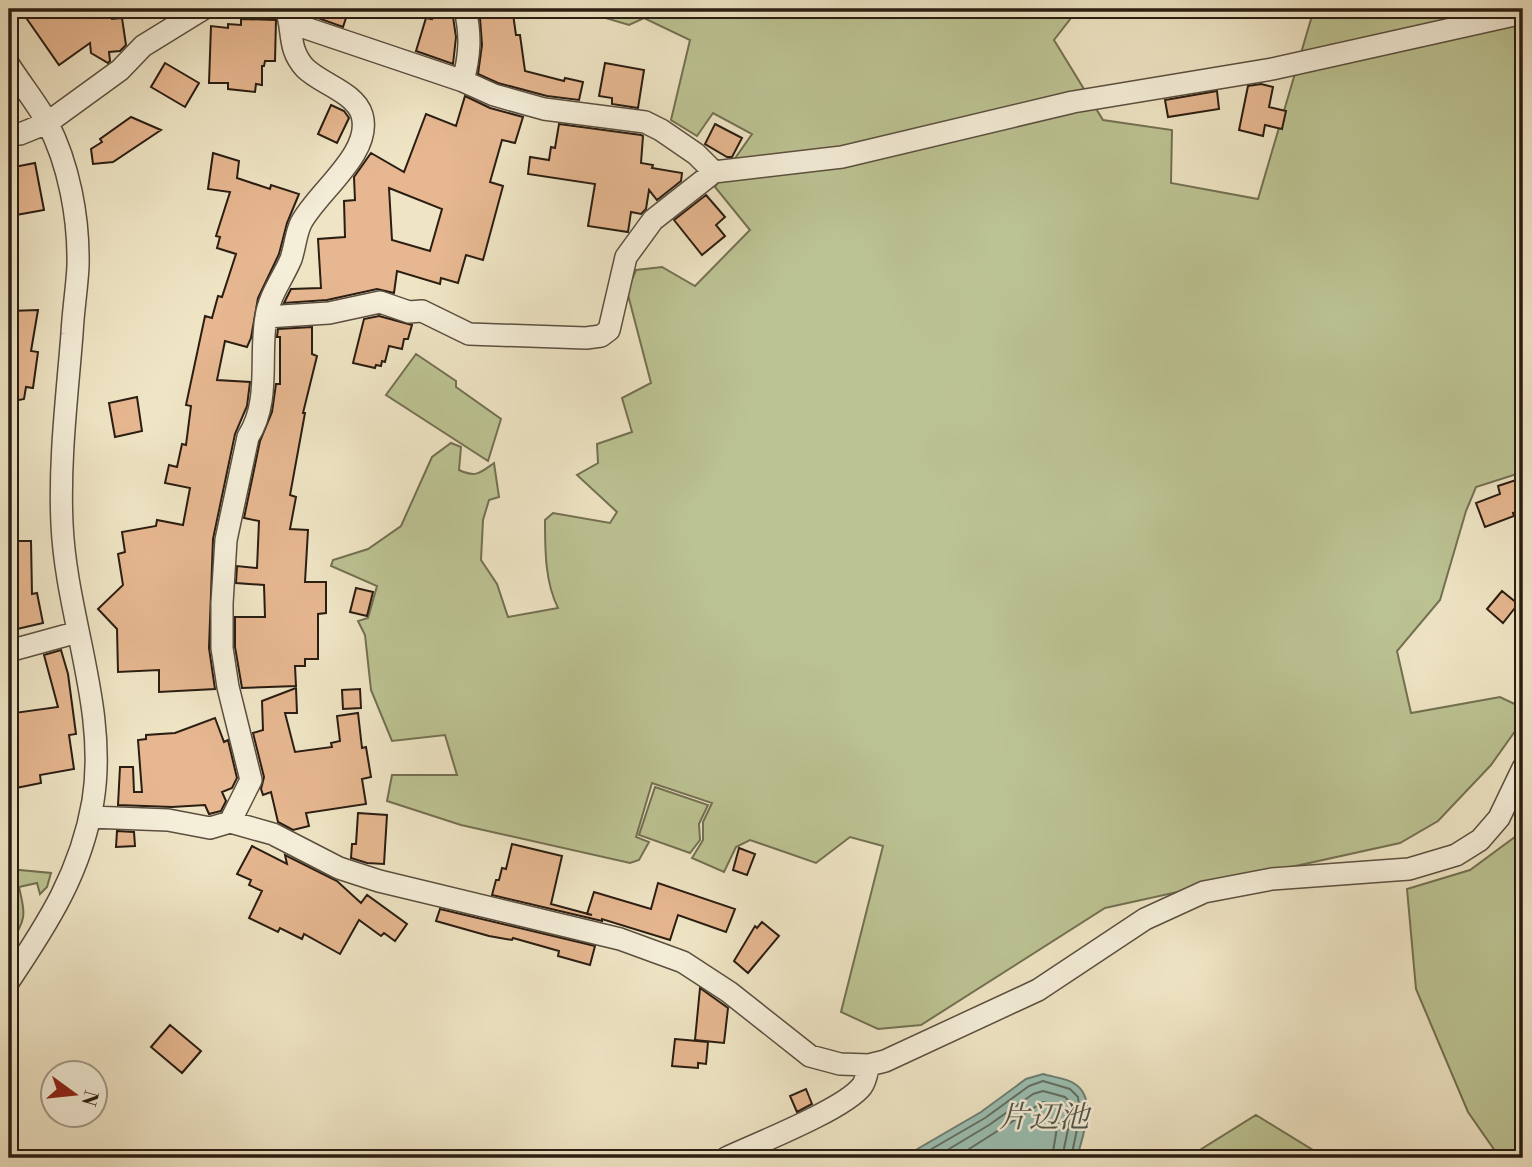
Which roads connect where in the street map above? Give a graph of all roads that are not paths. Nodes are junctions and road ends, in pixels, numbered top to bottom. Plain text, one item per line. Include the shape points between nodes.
1 (203, 9) edge
2 (465, 9) edge
3 (1523, 13) edge
4 (289, 16) edge
5 (9, 65) edge
6 (463, 81) junction
7 (47, 123) junction
8 (9, 134) edge
9 (714, 172) junction
10 (266, 317) junction
11 (78, 632) junction
12 (9, 651) edge
13 (1523, 768) edge
14 (90, 817) junction
15 (230, 822) junction
16 (9, 981) edge
17 (869, 1065) junction
18 (726, 1158) edge

1 - 7 street via 143,46 120,70
2 - 6 street via 471,32
3 - 9 street via 1272,69 1073,102 842,157
4 - 6 street
4 - 10 street via 289,39 295,51 306,68 352,100 361,114 364,135 301,223
5 - 7 street
6 - 9 street via 544,109 645,122 688,148
7 - 8 street
7 - 11 street via 72,198 78,247 62,461 62,526
9 - 10 street via 653,220 626,257 609,330 601,336 469,334 422,311 409,312 380,302 329,313
10 - 15 street via 258,422 248,437 226,540 222,648 251,780
11 - 12 street
11 - 14 street via 95,734
13 - 17 street via 1499,818 1480,840 1456,855 1409,869 1272,879 1204,892 1144,919 1038,990
14 - 15 street via 168,820 211,828
14 - 16 street via 68,886
15 - 17 street via 273,834 339,868 379,881 620,939 683,962 810,1056
17 - 18 street via 863,1085 848,1098

